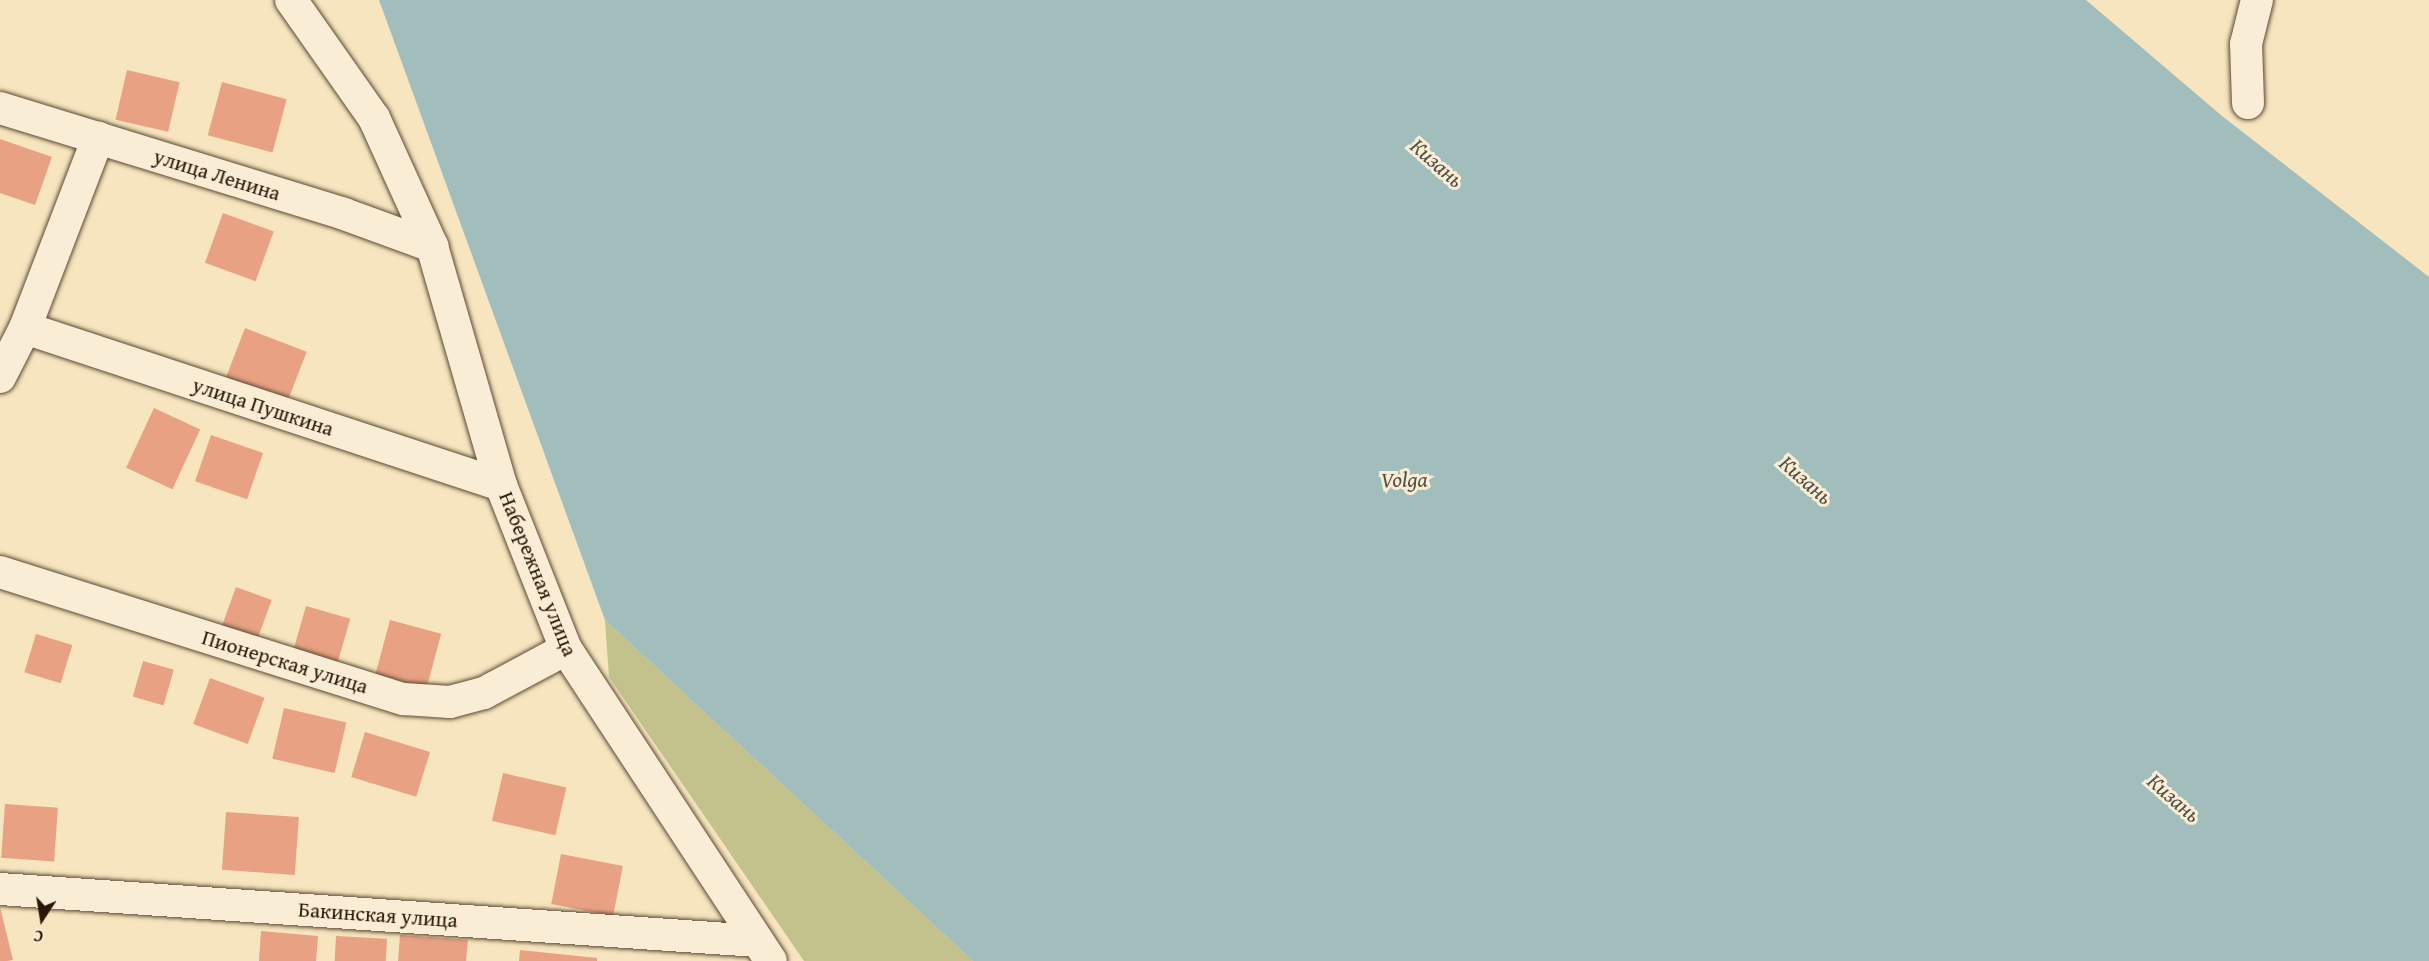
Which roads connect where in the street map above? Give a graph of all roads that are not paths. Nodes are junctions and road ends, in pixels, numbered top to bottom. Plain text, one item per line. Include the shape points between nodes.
1 (291, 0) edge
2 (2257, 0) edge
3 (2248, 103) dead end
4 (0, 108) edge
5 (98, 138) junction
6 (432, 246) junction
7 (25, 328) junction
8 (0, 377) edge
9 (501, 485) junction
10 (0, 572) edge
11 (566, 649) junction
12 (0, 889) edge
13 (764, 951) edge

1 - 6 street, Набережная улица via 374,118
2 - 3 street via 2246,44
4 - 5 street, улица Ленина
5 - 6 street, улица Ленина via 344,214
5 - 7 street
6 - 9 street, Набережная улица
7 - 8 street
7 - 9 street, улица Пушкина
9 - 11 street, Набережная улица
10 - 11 street, Пионерская улица via 404,699 450,702 484,693
11 - 13 street, Набережная улица
12 - 13 street, Бакинская улица

